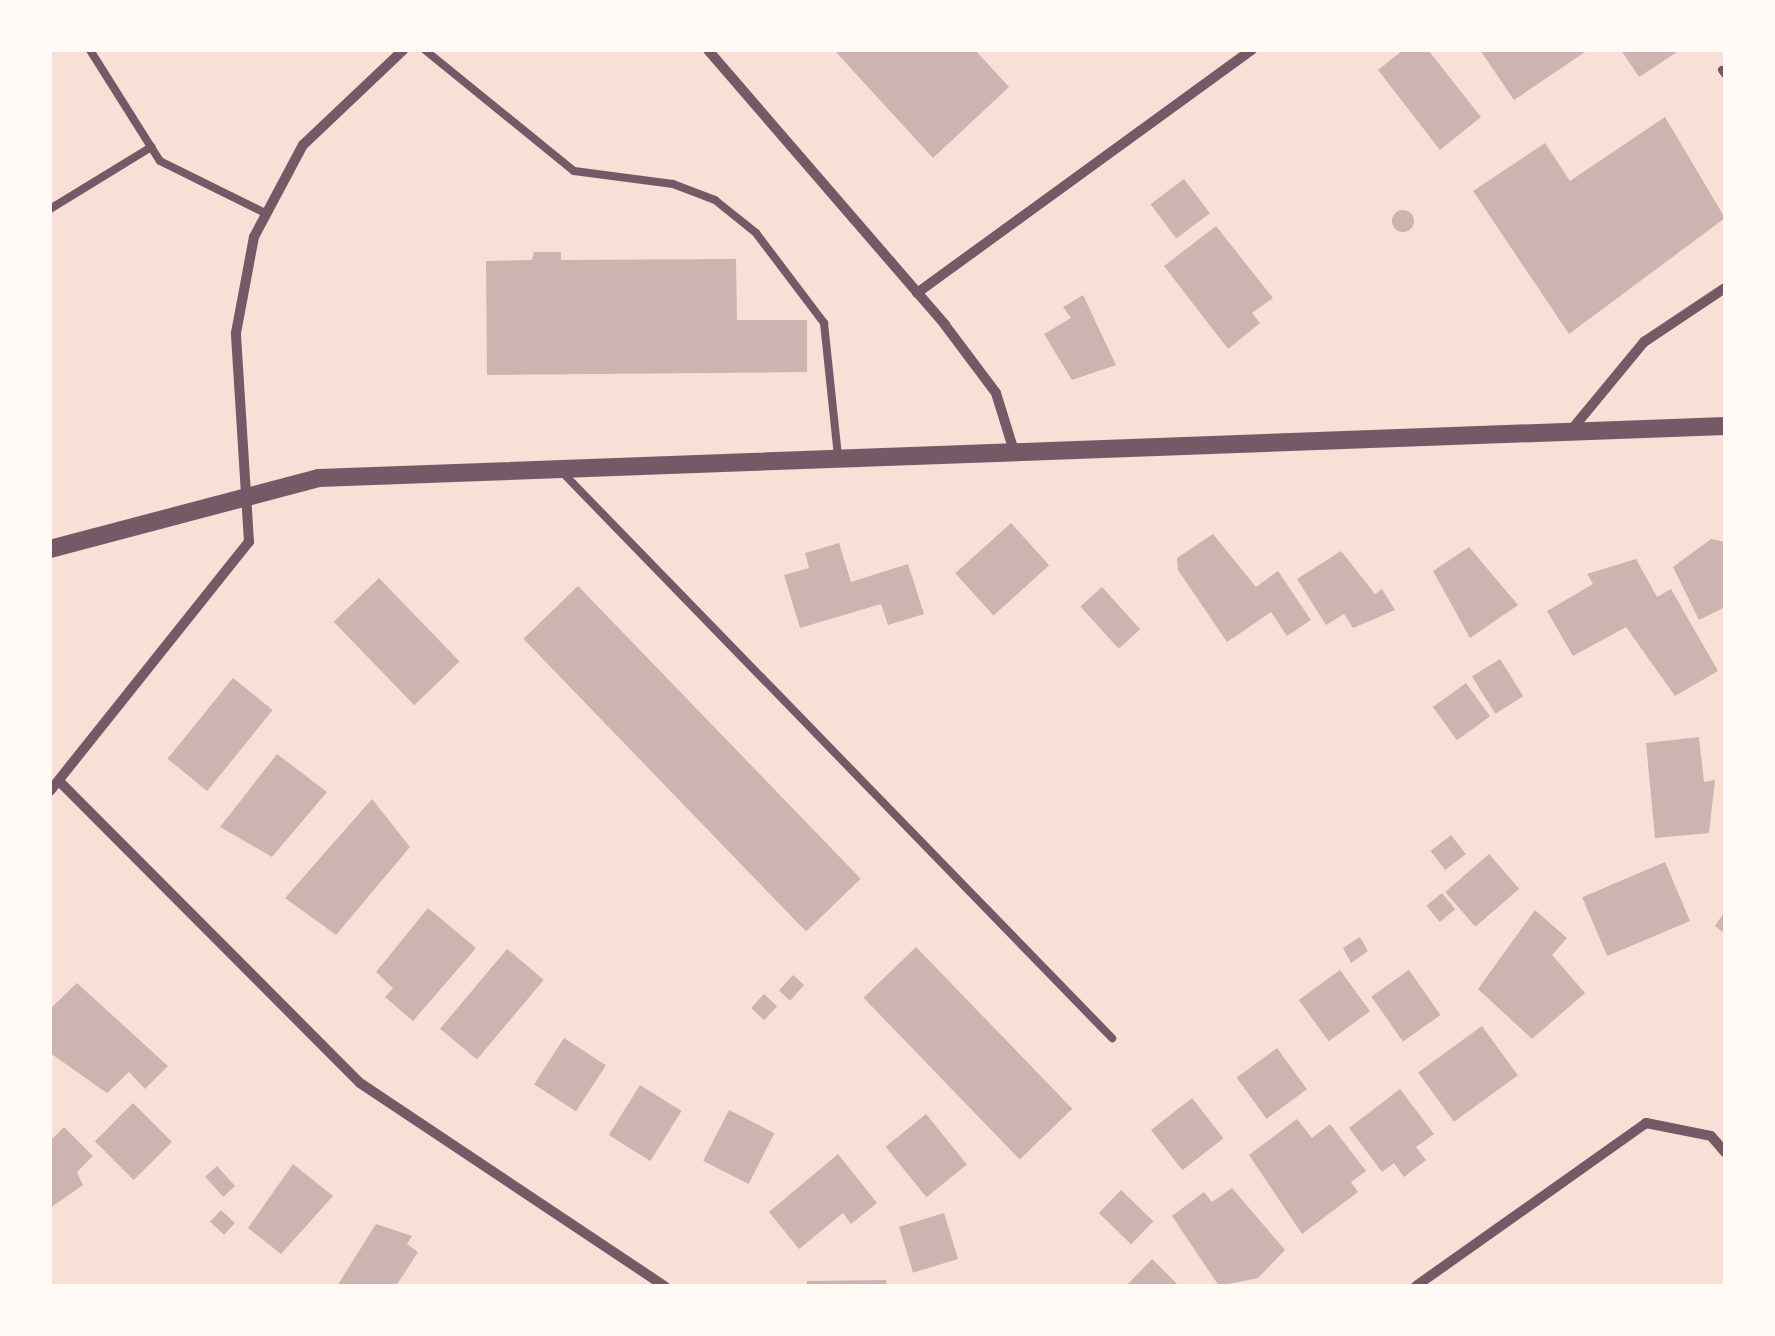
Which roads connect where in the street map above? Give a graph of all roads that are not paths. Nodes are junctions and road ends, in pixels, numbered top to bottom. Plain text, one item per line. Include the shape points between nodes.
1 (90, 50) edge
2 (402, 50) edge
3 (425, 50) edge
4 (708, 50) edge
5 (1252, 50) edge
6 (151, 147) junction
7 (50, 208) edge
8 (266, 213) junction
9 (1725, 288) edge
10 (917, 293) junction
11 (1725, 426) edge
12 (1573, 428) junction
13 (1013, 448) junction
14 (838, 456) junction
15 (558, 468) junction
16 (243, 492) junction
17 (50, 549) edge
18 (59, 781) junction
19 (50, 791) edge
20 (1112, 1038) dead end
21 (1725, 1152) edge
22 (664, 1286) edge
23 (1416, 1286) edge

1 - 6 lane
2 - 8 street via 303,145
3 - 14 lane via 574,171 673,184 715,200 756,234 824,322
4 - 10 street
5 - 10 street
6 - 7 lane
6 - 8 lane via 160,161
8 - 16 street via 236,334
9 - 12 street via 1644,342
10 - 13 street via 996,393
11 - 12 street
12 - 13 street
13 - 14 street
14 - 15 street
15 - 16 street via 319,478
15 - 20 lane
16 - 17 street
16 - 18 street via 249,542
18 - 19 street
18 - 22 street via 360,1083
21 - 23 street via 1712,1136 1646,1123

